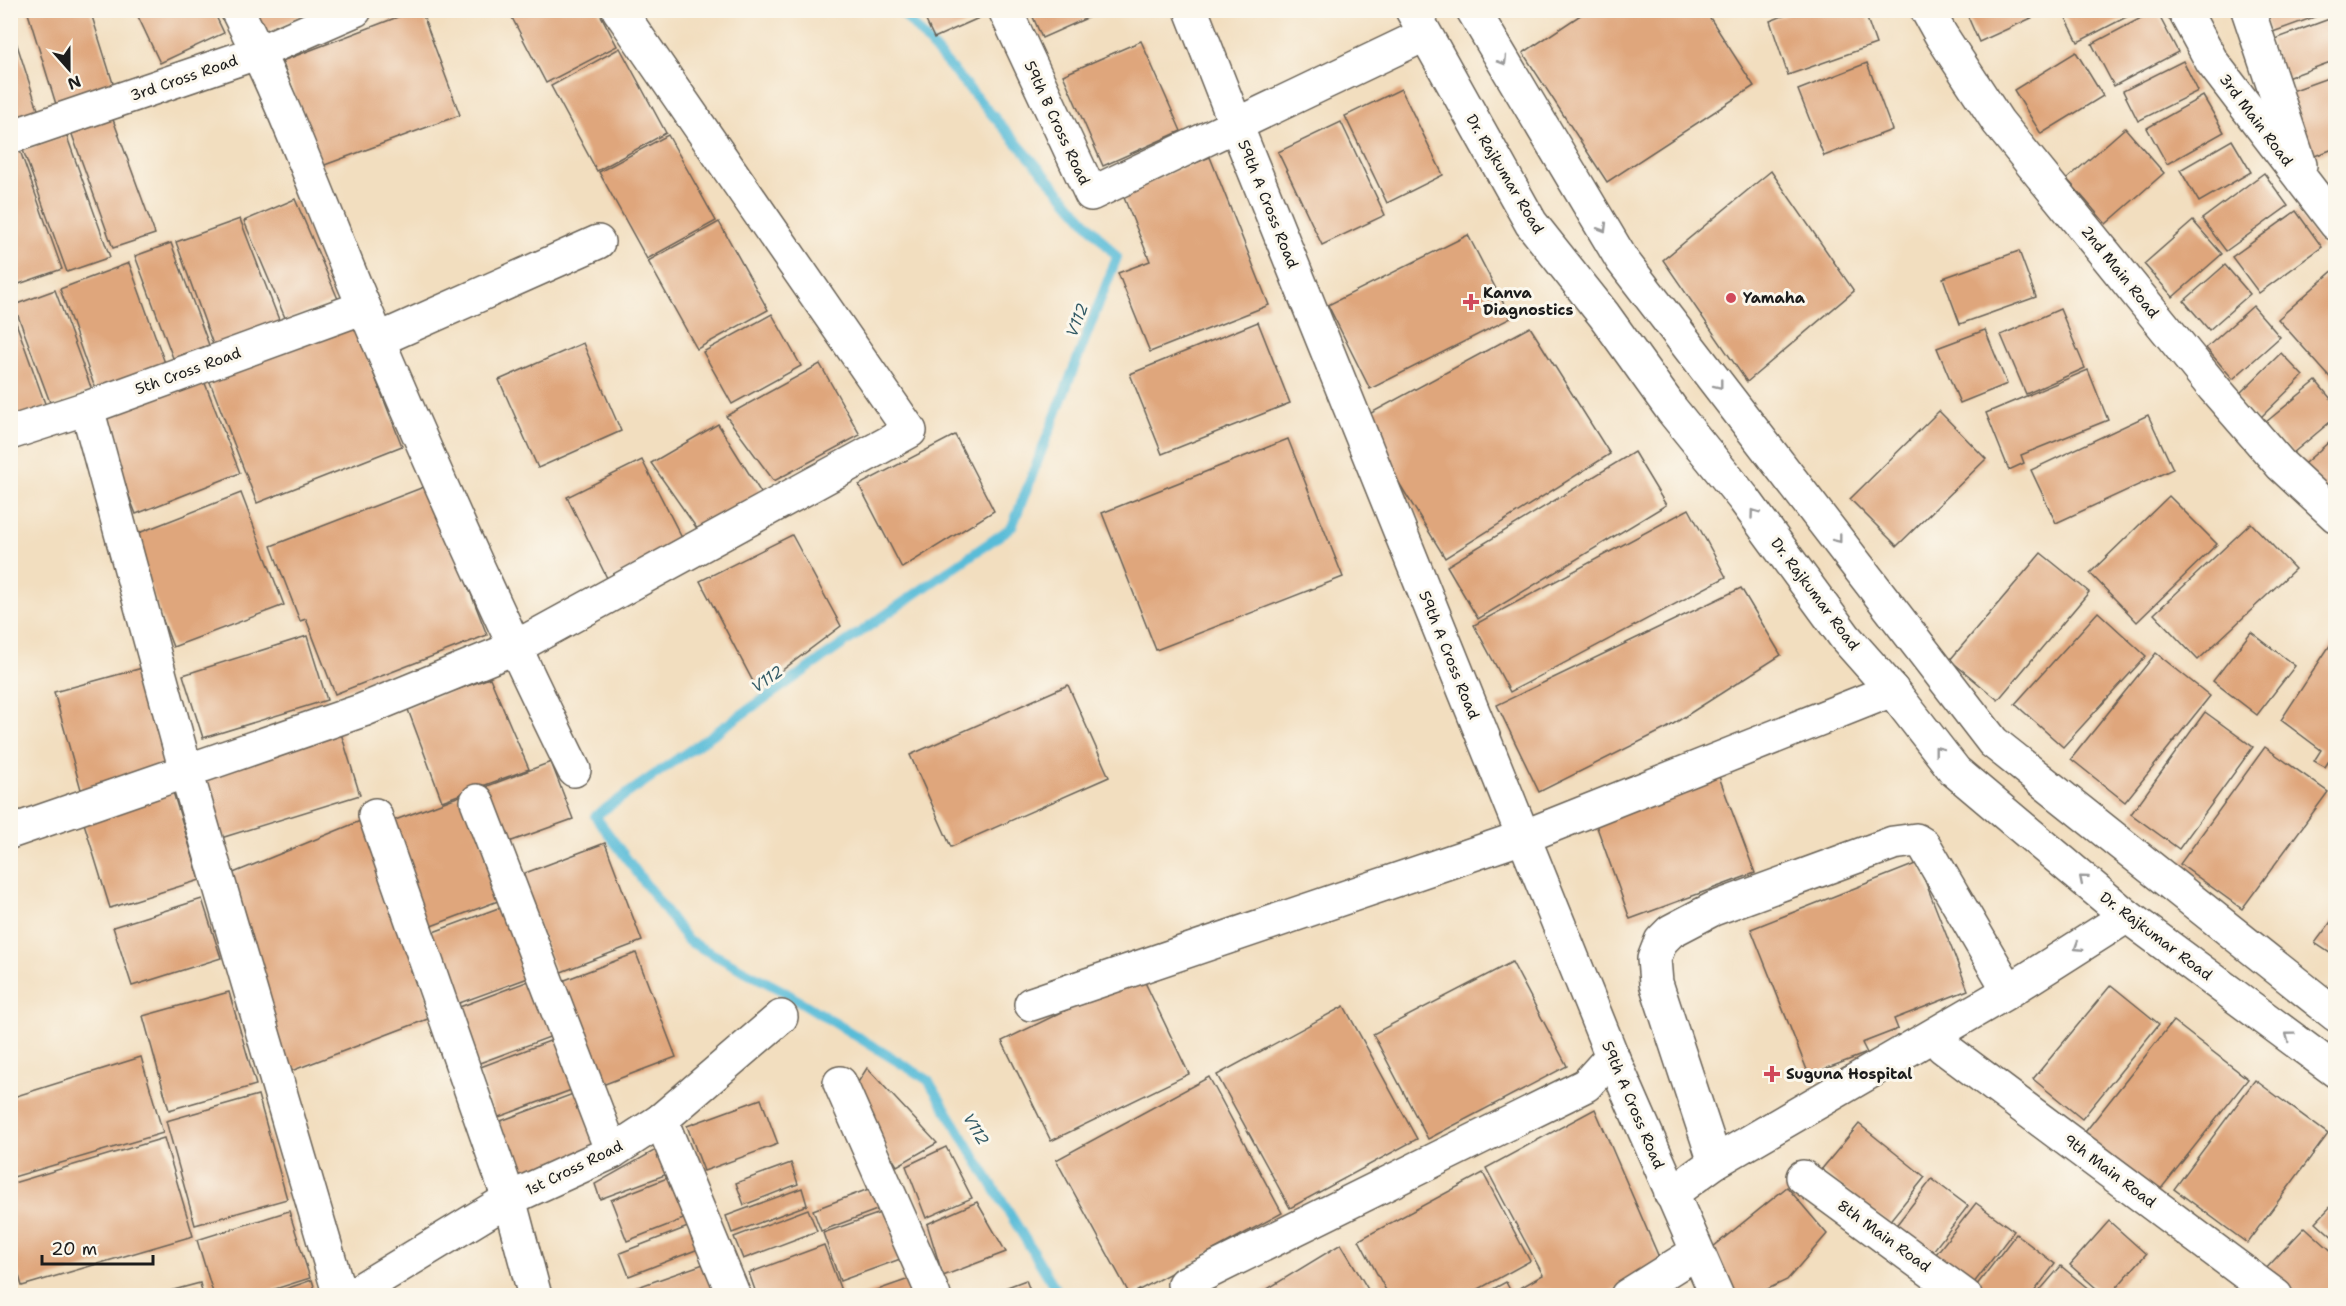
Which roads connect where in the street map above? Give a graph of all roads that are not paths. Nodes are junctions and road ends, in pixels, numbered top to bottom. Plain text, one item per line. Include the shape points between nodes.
1 (237, 10) edge
2 (355, 10) edge
3 (619, 10) edge
4 (1005, 10) edge
5 (1191, 10) edge
6 (1473, 10) edge
7 (1928, 10) edge
8 (2184, 10) edge
9 (2248, 10) edge
10 (1418, 23) edge
11 (259, 52) junction
12 (1236, 125) junction
13 (10, 137) edge
14 (2308, 189) junction
15 (2336, 224) edge
16 (598, 242) dead end
17 (364, 307) junction
18 (378, 340) junction
19 (87, 408) junction
20 (10, 433) edge
21 (2336, 516) edge
22 (514, 648) junction
23 (1893, 690) junction
24 (574, 770) dead end
25 (186, 771) junction
26 (477, 801) dead end
27 (375, 814) dead end
28 (10, 832) edge
29 (1523, 837) junction
30 (2127, 916) junction
31 (2009, 991) junction
32 (1031, 1004) dead end
33 (2336, 1015) edge
34 (781, 1017) dead end
35 (1943, 1047) dead end
36 (1612, 1056) junction
37 (2336, 1071) edge
38 (840, 1083) dead end
39 (661, 1120) junction
40 (612, 1152) junction
41 (1715, 1162) junction
42 (1803, 1177) dead end
43 (1671, 1194) junction
44 (509, 1198) junction
45 (1697, 1252) junction
46 (1184, 1284) dead end
47 (340, 1296) edge
48 (350, 1296) edge
49 (535, 1296) edge
50 (734, 1296) edge
51 (934, 1296) edge
52 (1627, 1296) edge
53 (1717, 1296) edge
54 (1965, 1296) edge
55 (2276, 1296) edge

1 - 11 street
2 - 11 street, 3rd Cross Road
3 - 22 street via 910,430
4 - 12 street, 59th B Cross Road via 1091,194
5 - 12 street, 59th A Cross Road
6 -> 33 street via 1622,260 1993,742
7 - 21 street, 2nd Main Road via 1998,122 2214,388 2281,465
8 - 14 street, 3rd Main Road via 2212,62
9 - 14 street
10 - 12 street, 59th B Cross Road
23 -> 10 street, Dr. Rajkumar Road via 1845,637 1532,223
11 - 13 street, 3rd Cross Road
11 - 17 street
12 - 29 street, 59th A Cross Road
14 - 15 street, 3rd Main Road
16 - 18 street
17 - 18 street
17 - 19 street, 5th Cross Road
18 - 22 street
19 - 20 street, 5th Cross Road
19 - 25 street
22 - 24 street
22 - 25 street via 363,710
23 - 29 street
30 -> 23 street, Dr. Rajkumar Road via 1955,771
25 - 28 street
25 - 47 street
26 - 40 street
27 - 44 street
29 - 32 street
29 - 36 street, 59th A Cross Road
30 -> 31 street
37 -> 30 street, Dr. Rajkumar Road
31 - 41 street
31 - 41 street via 1924,845 1916,840 1893,843 1724,904 1671,931 1661,941 1654,959 1656,983
34 - 39 street, 1st Cross Road
35 - 55 street, 9th Main Road
36 - 43 street, 59th A Cross Road
36 - 46 street via 1586,1085
38 - 51 street
39 - 40 street, 1st Cross Road
39 - 50 street
40 - 44 street, 1st Cross Road
41 - 43 street
42 - 54 street, 8th Main Road
43 - 45 street, 59th A Cross Road
44 - 48 street, 1st Cross Road
44 - 49 street
45 - 52 street
45 - 53 street, 59th A Cross Road

